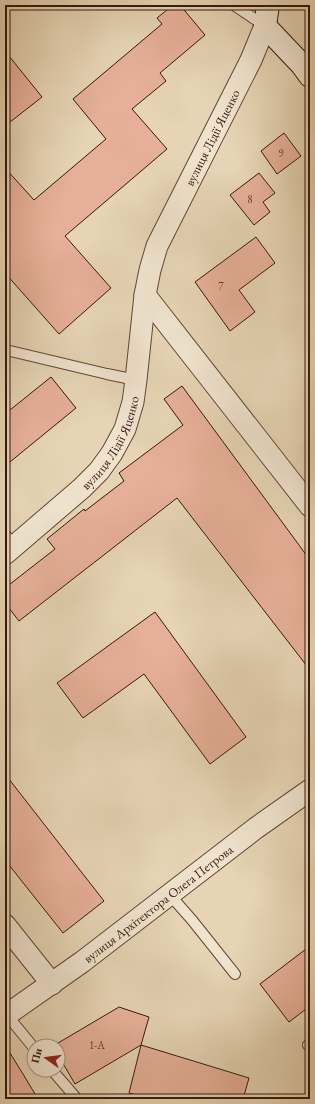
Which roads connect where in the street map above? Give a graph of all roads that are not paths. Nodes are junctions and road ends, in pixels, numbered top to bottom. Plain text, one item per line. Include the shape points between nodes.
1 (234, 5) edge
2 (267, 15) edge
3 (310, 76) edge
4 (145, 295) junction
5 (5, 348) edge
6 (136, 380) junction
7 (310, 506) edge
8 (8, 545) edge
9 (310, 790) edge
10 (170, 895) junction
11 (5, 925) edge
12 (234, 974) dead end
13 (52, 984) junction
14 (6, 1016) edge
15 (26, 1039) edge
16 (58, 1078) edge
17 (72, 1098) edge

1 - 2 lane
2 - 3 street
2 - 4 street, вулиця Лідії Яценко via 251,60 157,246
4 - 6 street, вулиця Лідії Яценко
4 - 7 street
5 - 6 lane
6 - 8 street, вулиця Лідії Яценко via 125,429 112,454 99,471 82,488
9 - 10 street, вулиця Архітектора Олега Петрова
10 - 12 lane
10 - 13 street, вулиця Архітектора Олега Петрова
11 - 13 street
13 - 14 street, вулиця Архітектора Олега Петрова
14 - 15 lane
16 - 17 lane

